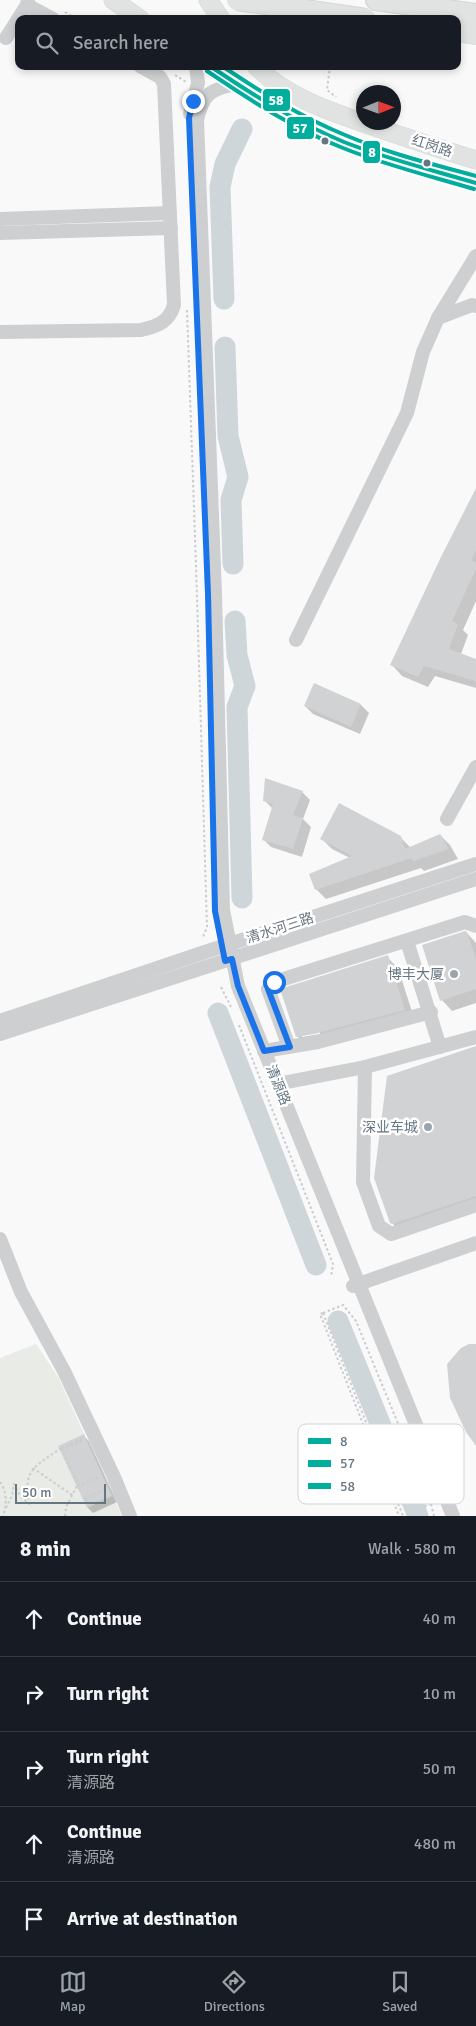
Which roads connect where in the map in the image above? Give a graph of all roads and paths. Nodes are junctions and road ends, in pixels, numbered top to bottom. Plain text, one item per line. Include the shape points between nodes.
1 (113, 0) edge
2 (208, 0) edge
3 (238, 0) edge
4 (376, 0) edge
5 (28, 2) edge
6 (472, 14) edge
7 (20, 15) edge
8 (47, 15) edge
9 (134, 15) edge
10 (218, 15) edge
11 (339, 15) edge
12 (15, 23) edge
13 (461, 32) edge
14 (476, 34) edge
15 (6, 38) dead end
16 (147, 70) edge
17 (196, 70) edge
18 (216, 70) edge
19 (260, 70) edge
20 (330, 70) edge
21 (237, 84) junction
22 (340, 99) dead end
23 (476, 160) edge
24 (476, 183) edge
25 (170, 213) junction
26 (0, 219) edge
27 (171, 228) junction
28 (0, 233) edge
29 (476, 256) edge
30 (186, 302) dead end
31 (476, 306) edge
32 (438, 318) junction
33 (0, 332) edge
34 (296, 640) dead end
35 (476, 767) edge
36 (447, 819) dead end
37 (476, 864) edge
38 (476, 879) edge
39 (476, 926) edge
40 (203, 937) dead end
41 (407, 941) junction
42 (226, 945) junction
43 (229, 960) junction
44 (221, 987) dead end
45 (232, 1009) dead end
46 (431, 1012) junction
47 (236, 1018) dead end
48 (0, 1021) edge
49 (0, 1034) edge
50 (476, 1037) edge
51 (290, 1047) junction
52 (440, 1047) junction
53 (264, 1051) junction
54 (365, 1067) junction
55 (277, 1084) junction
56 (476, 1205) edge
57 (0, 1239) edge
58 (476, 1243) edge
59 (331, 1277) dead end
60 (355, 1285) junction
61 (323, 1313) junction
62 (363, 1424) edge
63 (367, 1424) edge
64 (398, 1424) edge
65 (410, 1424) edge
66 (414, 1424) edge
67 (85, 1439) dead end
68 (62, 1449) junction
69 (33, 1468) junction
70 (101, 1476) dead end
71 (0, 1482) edge
72 (104, 1483) dead end
73 (77, 1486) dead end
74 (72, 1495) junction
75 (110, 1496) dead end
76 (394, 1504) edge
77 (398, 1504) edge
78 (424, 1504) edge
79 (431, 1504) joint
80 (441, 1504) edge
81 (448, 1504) edge
82 (6, 1508) junction
83 (3, 1516) edge
84 (65, 1516) edge
85 (130, 1516) edge
86 (399, 1516) edge
87 (403, 1516) edge
88 (434, 1516) edge
89 (446, 1516) edge
90 (453, 1516) edge

1 - 9 main road
2 - 10 main road
3 - 11 highway, bridge
4 - 6 highway
5 - 7 street
5 - 8 street
12 - 15 street
13 - 14 highway
16 - 25 street via 164,84
17 - 42 street, 清源路 via 198,83 189,118 208,594 215,911
18 - 21 main road, 红岗路
19 - 23 main road, 红岗路 via 304,100
20 - 22 path via 327,90
21 - 24 main road, 红岗路 via 278,110 333,137
21 - 42 street, 清源路 via 216,88 200,104 197,120
25 - 26 street
25 - 27 street
27 - 28 street
27 - 33 street via 174,304 164,322 141,330
29 - 32 street
30 - 40 path via 207,927
31 - 32 street
32 - 34 street via 422,352 406,413
35 - 36 street
37 - 42 street, 清水河三路
38 - 43 street, 清水河三路
39 - 41 street via 465,922
41 - 46 street
41 - 51 street via 274,982 268,989
42 - 43 street, 清源路
42 - 48 street, 清水河三路
43 - 49 street, 清水河三路
43 - 53 street, 清源路
43 - 60 street, 清源路 via 230,988
44 - 45 path
46 - 51 street via 345,1036
46 - 52 street
47 - 59 path via 333,1264
50 - 52 street
51 - 53 street
52 - 54 street
53 - 55 street, 清源路
54 - 55 street
54 - 56 street via 363,1182 378,1226 390,1234
55 - 60 street, 清源路
57 - 85 street via 21,1292 64,1371
58 - 60 street
60 - 65 street, 清源路
60 - 66 street, 清源路
61 - 62 path via 320,1314
61 - 63 path
61 - 64 path via 343,1305 356,1321
67 - 68 path
68 - 69 path
68 - 70 path via 79,1486
69 - 74 path
69 - 82 path via 27,1480 29,1504 14,1484
71 - 82 path via 4,1488
72 - 75 path via 106,1489 85,1499 88,1506
73 - 74 path
74 - 84 path
76 - 86 path
77 - 87 path
78 - 79 path
79 - 88 path
80 - 89 street, 清源路
81 - 90 street, 清源路
82 - 83 path

